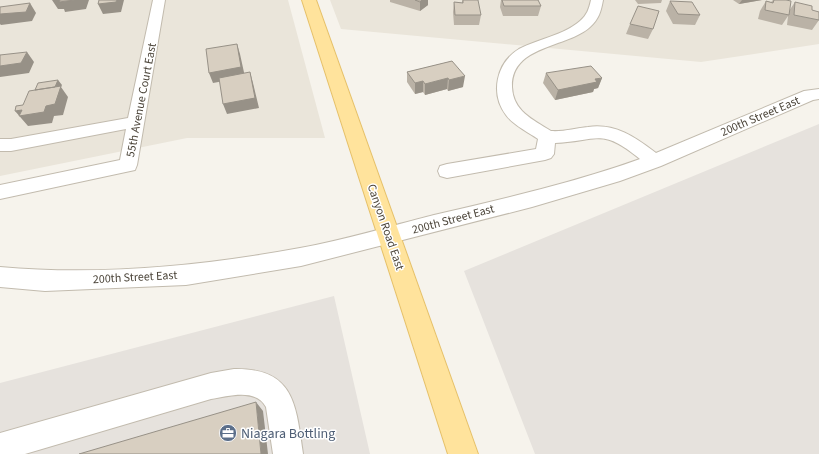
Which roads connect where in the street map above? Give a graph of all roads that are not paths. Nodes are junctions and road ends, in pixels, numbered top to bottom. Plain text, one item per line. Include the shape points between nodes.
1 (159, 0) edge
2 (309, 0) edge
3 (597, 0) edge
4 (819, 94) edge
5 (135, 122) junction
6 (547, 136) junction
7 (0, 145) edge
8 (654, 161) junction
9 (447, 171) dead end
10 (0, 192) edge
11 (389, 236) junction
12 (0, 277) edge
13 (0, 447) edge
14 (288, 454) edge
15 (463, 454) edge

1 - 5 street, 55th Avenue Court East
2 - 11 main road, Canyon Road East
3 - 6 street via 595,14 587,23 526,51 517,57 508,71 504,89 512,112
4 - 8 street, 200th Street East via 810,95
5 - 7 street
5 - 10 street, 55th Avenue Court East via 128,165
6 - 8 street via 607,131 633,144
6 - 9 street via 545,154
8 - 11 street, 200th Street East via 532,199 454,217
11 - 12 street, 200th Street East via 301,257 186,275 45,281
11 - 15 main road, Canyon Road East
13 - 14 street via 211,386 252,381 266,386 278,398 283,413

